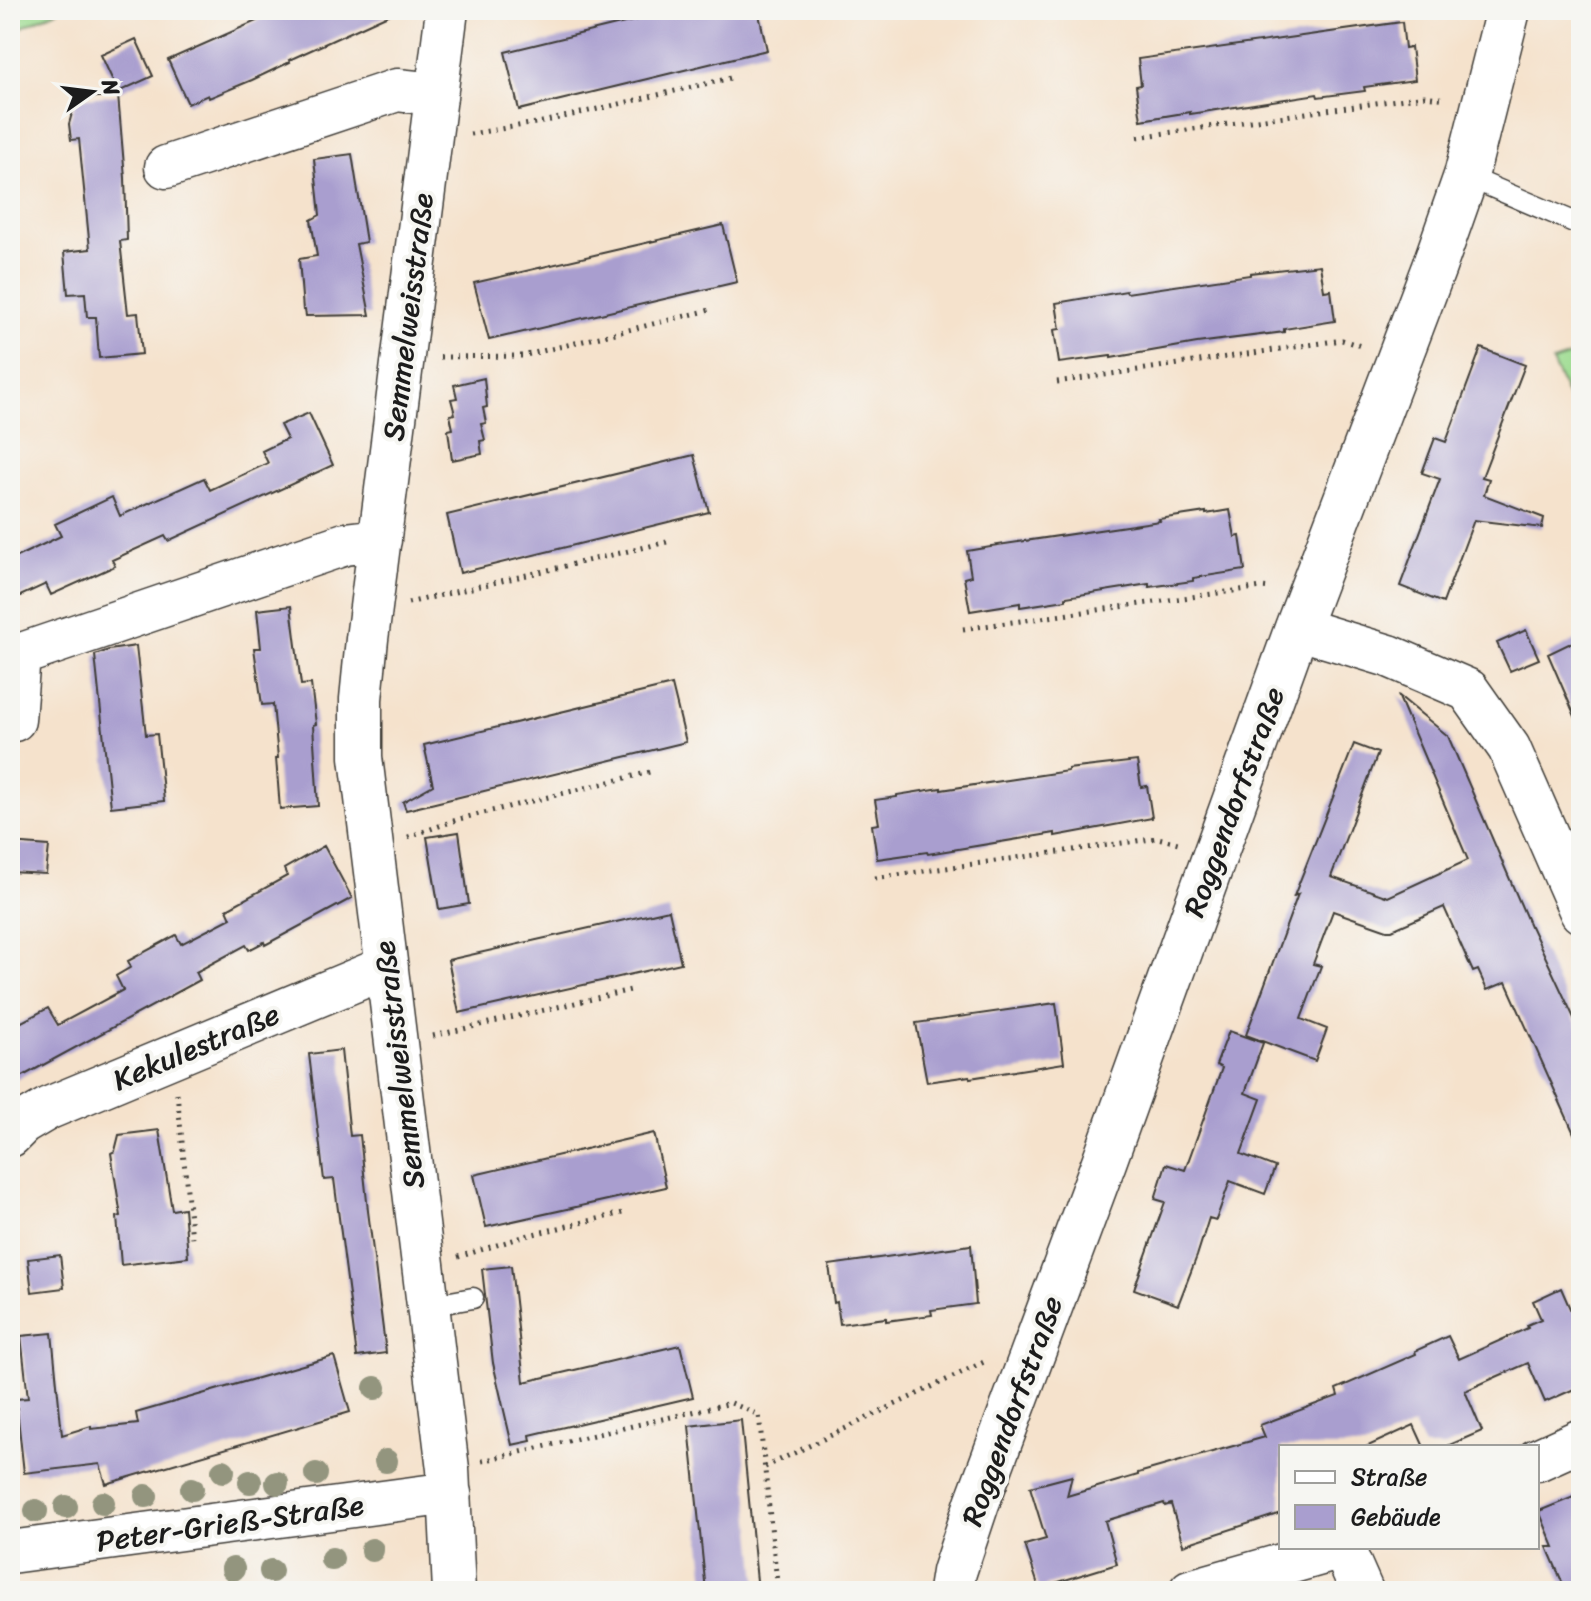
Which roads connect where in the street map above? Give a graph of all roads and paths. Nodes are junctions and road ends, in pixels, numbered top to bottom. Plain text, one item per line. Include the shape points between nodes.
1 (447, 10) edge
2 (1508, 10) edge
3 (735, 77) dead end
4 (435, 94) junction
5 (1484, 104) junction
6 (1138, 137) dead end
7 (430, 140) junction
8 (166, 167) dead end
9 (1466, 176) junction
10 (1581, 225) edge
11 (710, 310) dead end
12 (403, 358) junction
13 (1399, 359) junction
14 (1057, 382) dead end
15 (380, 540) junction
16 (667, 542) dead end
17 (1304, 609) junction
18 (370, 612) junction
19 (963, 629) dead end
20 (14, 720) dead end
21 (650, 772) dead end
22 (373, 849) junction
23 (1216, 854) junction
24 (875, 878) dead end
25 (1581, 912) edge
26 (387, 967) junction
27 (635, 989) dead end
28 (397, 1045) junction
29 (169, 1058) junction
30 (10, 1136) edge
31 (627, 1212) dead end
32 (192, 1239) dead end
33 (426, 1286) junction
34 (473, 1298) dead end
35 (1040, 1335) junction
36 (1581, 1440) edge
37 (1539, 1459) edge
38 (765, 1467) junction
39 (449, 1481) junction
40 (1337, 1549) edge
41 (1345, 1549) edge
42 (10, 1552) edge
43 (454, 1591) edge
44 (778, 1591) edge
45 (951, 1591) edge
46 (1190, 1591) edge
47 (1362, 1591) edge

1 - 4 street, Semmelweisstraße
2 - 5 street, Roggendorfstraße
3 - 7 path via 542,122
4 - 7 street, Semmelweisstraße
4 - 8 street via 397,90
5 - 6 path via 1425,96
5 - 9 street, Roggendorfstraße
7 - 12 street, Semmelweisstraße
9 - 10 lane
9 - 13 street, Roggendorfstraße
11 - 12 path via 522,356
12 - 15 street, Semmelweisstraße
13 - 14 path via 1342,340
13 - 17 street, Roggendorfstraße
15 - 18 street, Semmelweisstraße
15 - 20 street via 345,544 19,655
16 - 18 path
17 - 19 path via 1262,587
17 - 23 street, Roggendorfstraße
17 - 25 street via 1389,656 1468,690 1509,748
18 - 22 street, Semmelweisstraße via 361,757
21 - 22 path via 459,819
22 - 26 street, Semmelweisstraße
23 - 24 path via 1158,838
23 - 35 street, Roggendorfstraße
26 - 28 street, Semmelweisstraße
26 - 29 street, Kekulestraße
27 - 28 path
28 - 33 street, Semmelweisstraße
29 - 30 street, Kekulestraße via 49,1108
29 - 32 path via 176,1078
31 - 33 path via 529,1235
33 - 34 lane
33 - 39 street, Semmelweisstraße
35 - 38 path
35 - 45 street, Roggendorfstraße via 977,1503
36 - 37 street
38 - 39 path via 759,1415 731,1403
38 - 44 path
39 - 42 street, Peter-Grieß-Straße
39 - 43 street, Semmelweisstraße
40 - 46 street
41 - 47 street

